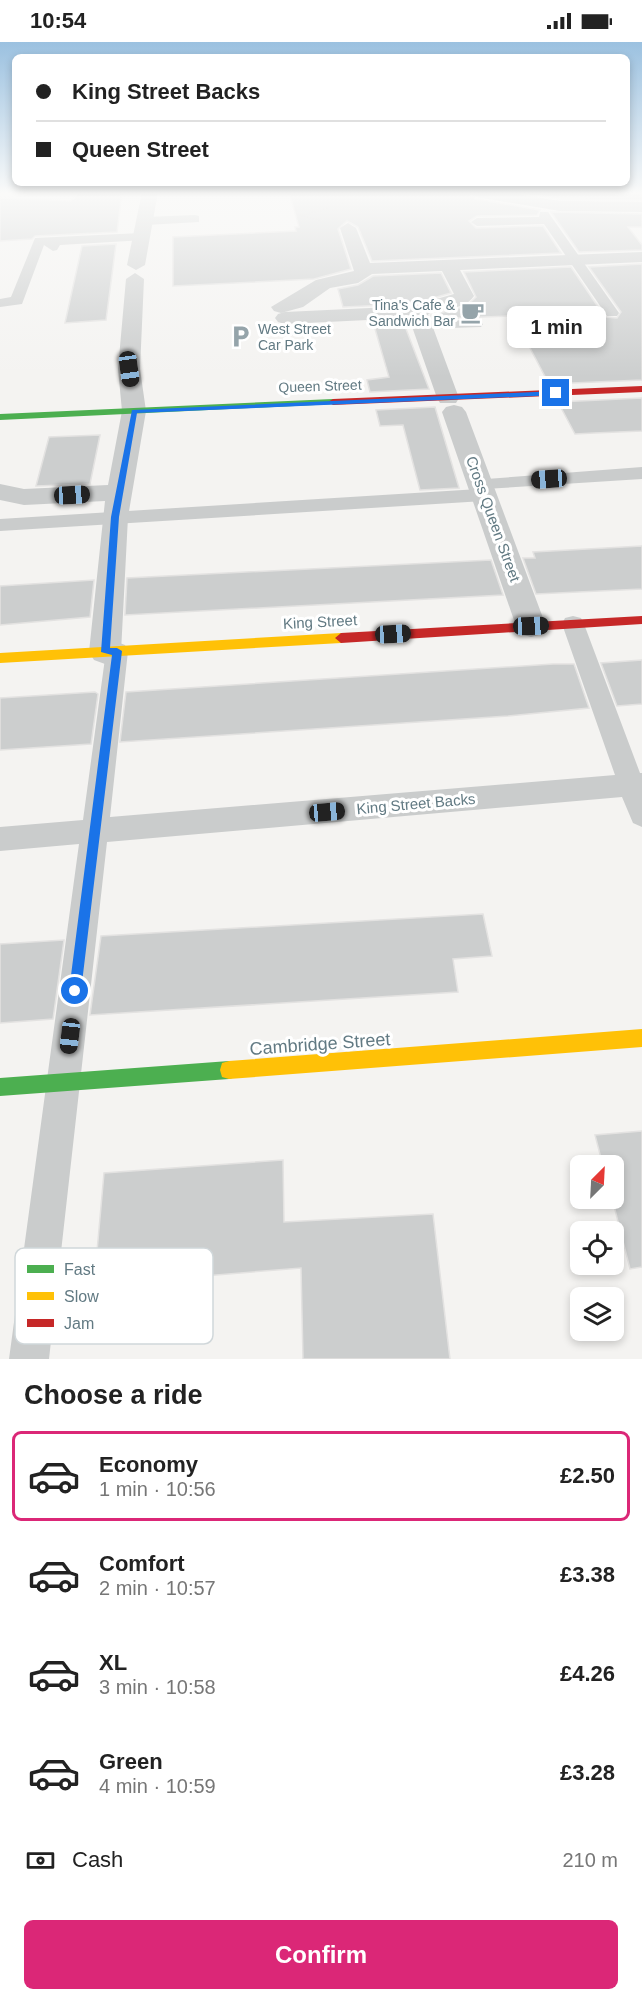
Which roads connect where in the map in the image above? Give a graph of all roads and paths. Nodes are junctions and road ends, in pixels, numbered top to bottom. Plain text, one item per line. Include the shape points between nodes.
1 (34, 253) edge
2 (139, 253) edge
3 (357, 253) edge
4 (570, 253) edge
5 (642, 257) edge
6 (573, 258) junction
7 (448, 265) junction
8 (363, 269) junction
9 (0, 303) edge
10 (612, 313) dead end
11 (419, 320) junction
12 (476, 324) dead end
13 (642, 389) edge
14 (451, 405) junction
15 (134, 411) junction
16 (0, 417) edge
17 (642, 473) edge
18 (482, 489) junction
19 (0, 492) edge
20 (118, 505) junction
21 (0, 525) edge
22 (642, 620) edge
23 (573, 624) junction
24 (531, 626) junction
25 (111, 652) junction
26 (0, 658) edge
27 (636, 785) edge
28 (642, 815) edge
29 (94, 833) junction
30 (0, 839) edge
31 (642, 1038) edge
32 (64, 1081) junction
33 (0, 1088) edge
34 (43, 1248) edge
35 (31, 1344) edge
36 (29, 1359) edge

1 - 9 lane via 17,301
2 - 15 street via 129,369
3 - 8 street
4 - 6 lane
5 - 6 street
6 - 7 street
6 - 10 lane
7 - 8 street
7 - 11 street via 464,296 455,304 425,305
8 - 11 street via 364,273 352,281 325,283 283,313
11 - 12 lane
11 - 14 street, Cross Queen Street
13 - 14 street, Queen Street
14 - 15 street, Queen Street
14 - 18 street, Cross Queen Street
15 - 16 street, Queen Street
15 - 20 street
17 - 18 lane
18 - 20 lane
18 - 24 street, Cross Queen Street
19 - 20 street
20 - 21 lane
20 - 25 street
22 - 23 street, King Street
23 - 24 street, King Street
23 - 27 lane
24 - 25 street, King Street
25 - 26 street, King Street
25 - 29 lane
27 - 28 lane
27 - 29 lane, King Street Backs
29 - 30 lane, King Street Backs
29 - 32 lane
31 - 32 street, Cambridge Street
32 - 33 street, Cambridge Street
32 - 34 lane
35 - 36 lane

